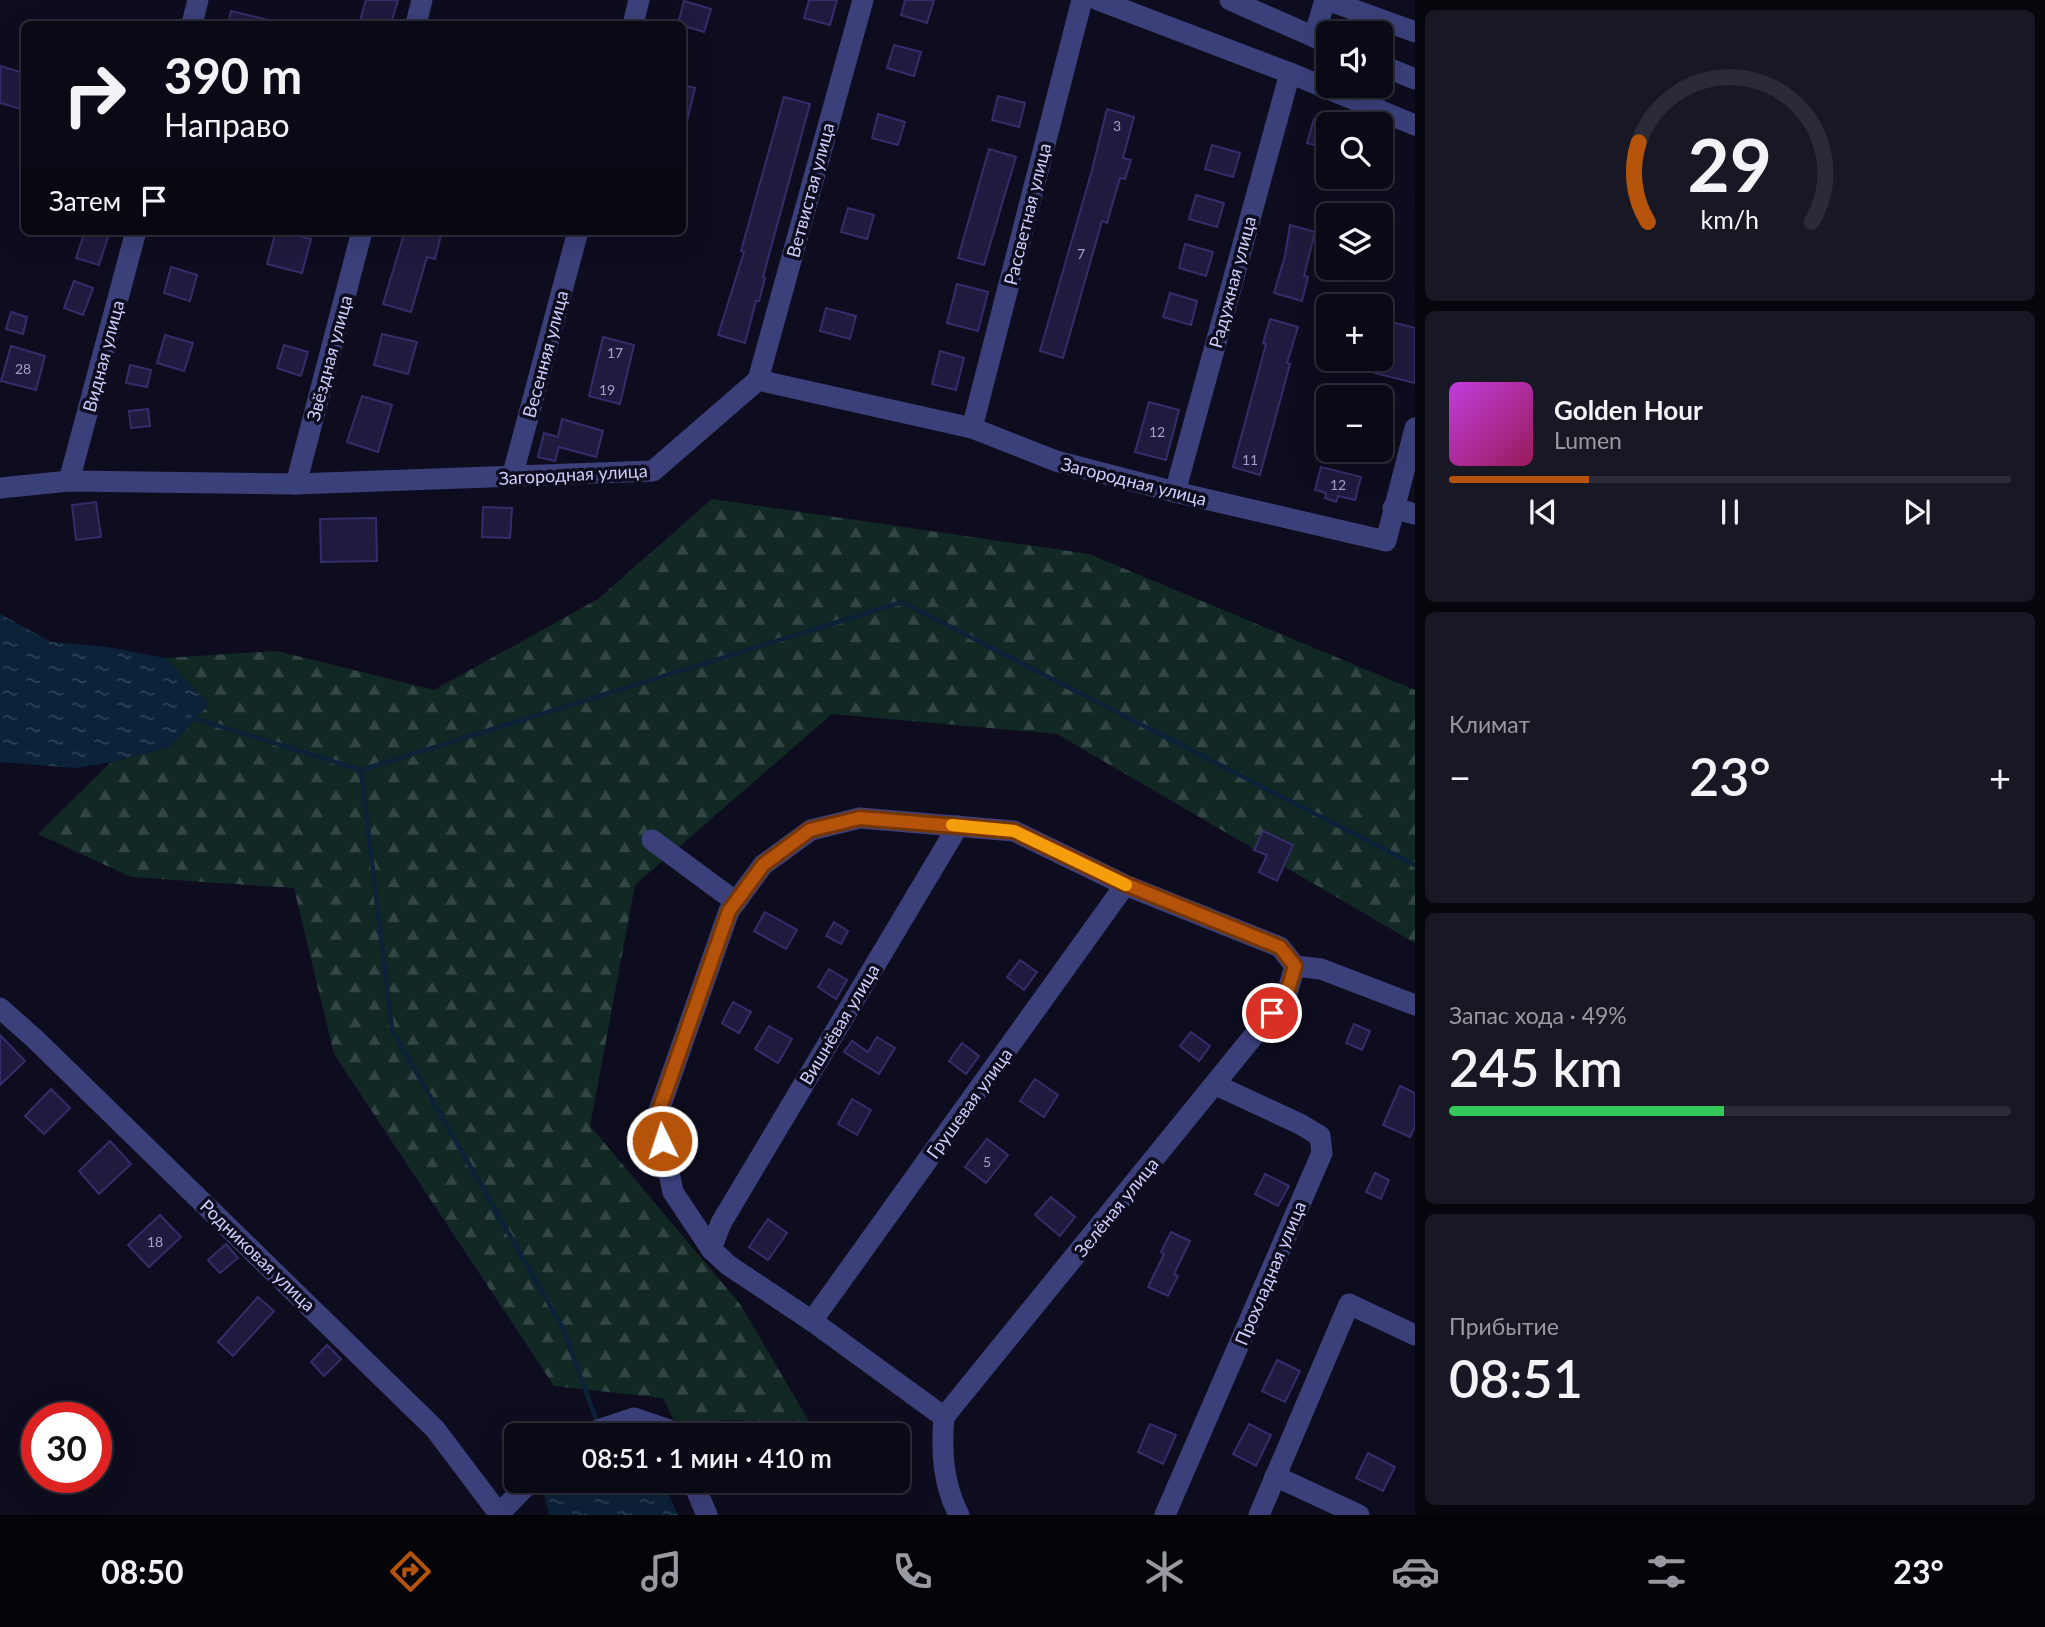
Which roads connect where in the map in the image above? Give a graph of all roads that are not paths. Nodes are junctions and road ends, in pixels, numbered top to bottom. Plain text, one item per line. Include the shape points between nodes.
1 (198, 0) edge
2 (422, 0) edge
3 (639, 0) edge
4 (863, 0) edge
5 (1082, 0) edge
6 (1098, 0) edge
7 (1326, 0) edge
8 (1238, 1) edge
9 (193, 21) edge
10 (417, 21) edge
11 (634, 21) edge
12 (1323, 21) edge
13 (1415, 32) edge
14 (1316, 38) edge
15 (1393, 70) edge
16 (1290, 73) junction
17 (1415, 79) edge
18 (1415, 125) edge
19 (135, 235) edge
20 (361, 235) edge
21 (577, 235) edge
22 (758, 380) junction
23 (972, 428) junction
24 (1415, 428) edge
25 (512, 477) junction
26 (69, 481) junction
27 (296, 484) junction
28 (0, 488) edge
29 (1175, 492) junction
30 (1394, 508) junction
31 (1415, 514) edge
32 (958, 826) junction
33 (652, 841) dead end
34 (1125, 884) junction
35 (736, 902) junction
36 (1295, 966) junction
37 (1415, 1005) edge
38 (0, 1008) edge
39 (1216, 1085) junction
40 (711, 1249) junction
41 (812, 1321) junction
42 (1415, 1335) edge
43 (944, 1417) junction
44 (621, 1423) edge
45 (647, 1423) edge
46 (1275, 1476) junction
47 (520, 1493) edge
48 (698, 1493) edge
49 (500, 1514) edge
50 (707, 1515) edge
51 (959, 1515) edge
52 (1165, 1515) edge
53 (1259, 1515) edge
54 (1359, 1515) edge

1 - 9 street
2 - 10 street
3 - 11 street
4 - 22 street, Ветвистая улица
5 - 23 street, Рассветная улица
6 - 16 street
7 - 12 street
7 - 13 street
8 - 14 street
15 - 17 street
16 - 18 street
16 - 29 street, Радужная улица
19 - 26 street, Видная улица
20 - 27 street, Звёздная улица
21 - 25 street, Весенняя улица
22 - 23 street, Загородная улица
22 - 25 street, Загородная улица via 653,471
23 - 29 street, Загородная улица via 1056,461
24 - 30 street
25 - 27 street, Загородная улица
26 - 27 street, Загородная улица
26 - 28 street, Загородная улица
29 - 30 street, Загородная улица via 1386,541
30 - 31 street
32 - 34 street via 1014,831
32 - 35 street via 860,818 810,830 763,865
32 - 40 street, Вишнёвая улица via 721,1223
33 - 35 street
34 - 36 street via 1280,947
34 - 41 street, Грушевая улица
35 - 40 street via 657,1116 673,1192
36 - 37 street via 1321,969
36 - 39 street, Зелёная улица via 1286,996
38 - 49 street, Родниковая улица via 435,1429
39 - 43 street, Зелёная улица
39 - 52 street, Прохладная улица via 1320,1136 1322,1153
40 - 41 street
41 - 43 street
42 - 46 street via 1349,1304
43 - 51 street via 941,1453
44 - 45 street via 634,1419
46 - 53 street
46 - 54 street
47 - 49 street
48 - 50 street

